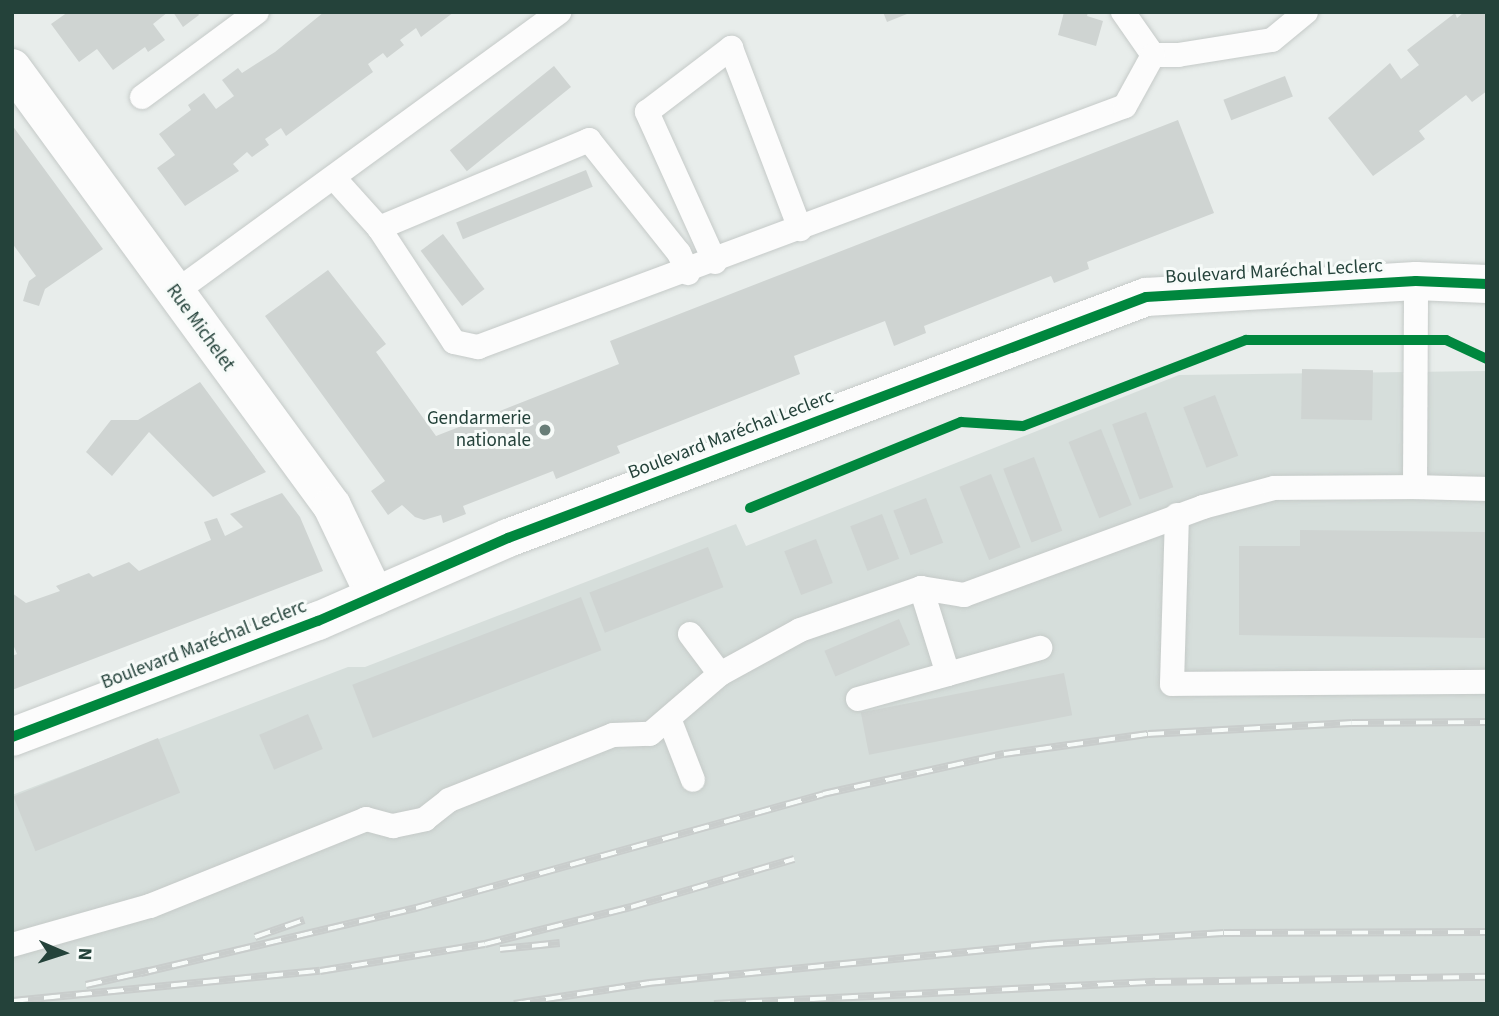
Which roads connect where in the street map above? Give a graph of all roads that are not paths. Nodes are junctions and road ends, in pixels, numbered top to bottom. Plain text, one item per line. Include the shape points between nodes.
1 (257, 12) edge
2 (560, 12) edge
3 (1123, 12) edge
4 (1306, 12) edge
5 (1153, 55) junction
6 (12, 68) edge
7 (142, 97) dead end
8 (334, 178) junction
9 (379, 228) junction
10 (800, 229) junction
11 (715, 262) junction
12 (688, 273) junction
13 (1416, 281) junction
14 (1487, 284) edge
15 (174, 293) junction
16 (1415, 487) junction
17 (1487, 488) edge
18 (1177, 515) junction
19 (921, 588) junction
20 (375, 596) junction
21 (690, 634) dead end
22 (1040, 648) dead end
23 (720, 674) junction
24 (948, 674) junction
25 (1487, 682) edge
26 (858, 699) dead end
27 (670, 721) junction
28 (12, 737) edge
29 (693, 780) dead end
30 (12, 945) edge

1 - 7 lane
2 - 8 lane
3 - 5 lane
4 - 5 lane via 1272,40
5 - 10 lane via 1125,106
6 - 15 street, Rue Michelet
8 - 9 lane
8 - 15 lane
9 - 12 lane via 454,342 478,347
9 - 12 lane via 589,140 679,253
10 - 11 lane
10 - 11 lane via 731,48 647,112
11 - 12 lane
13 - 14 street, Boulevard Maréchal Leclerc
13 - 16 lane
13 - 20 street, Boulevard Maréchal Leclerc via 1146,298 508,538
15 - 20 street, Rue Michelet via 332,506
16 - 17 lane
16 - 18 lane via 1275,488
18 - 19 lane via 964,595
18 - 25 lane via 1172,684
19 - 23 lane via 800,630
19 - 24 lane
20 - 28 street, Boulevard Maréchal Leclerc
21 - 23 lane
22 - 24 lane
23 - 27 lane
24 - 26 lane
27 - 29 lane
27 - 30 lane via 650,734 613,735 449,800 425,819 393,826 366,819 150,906

